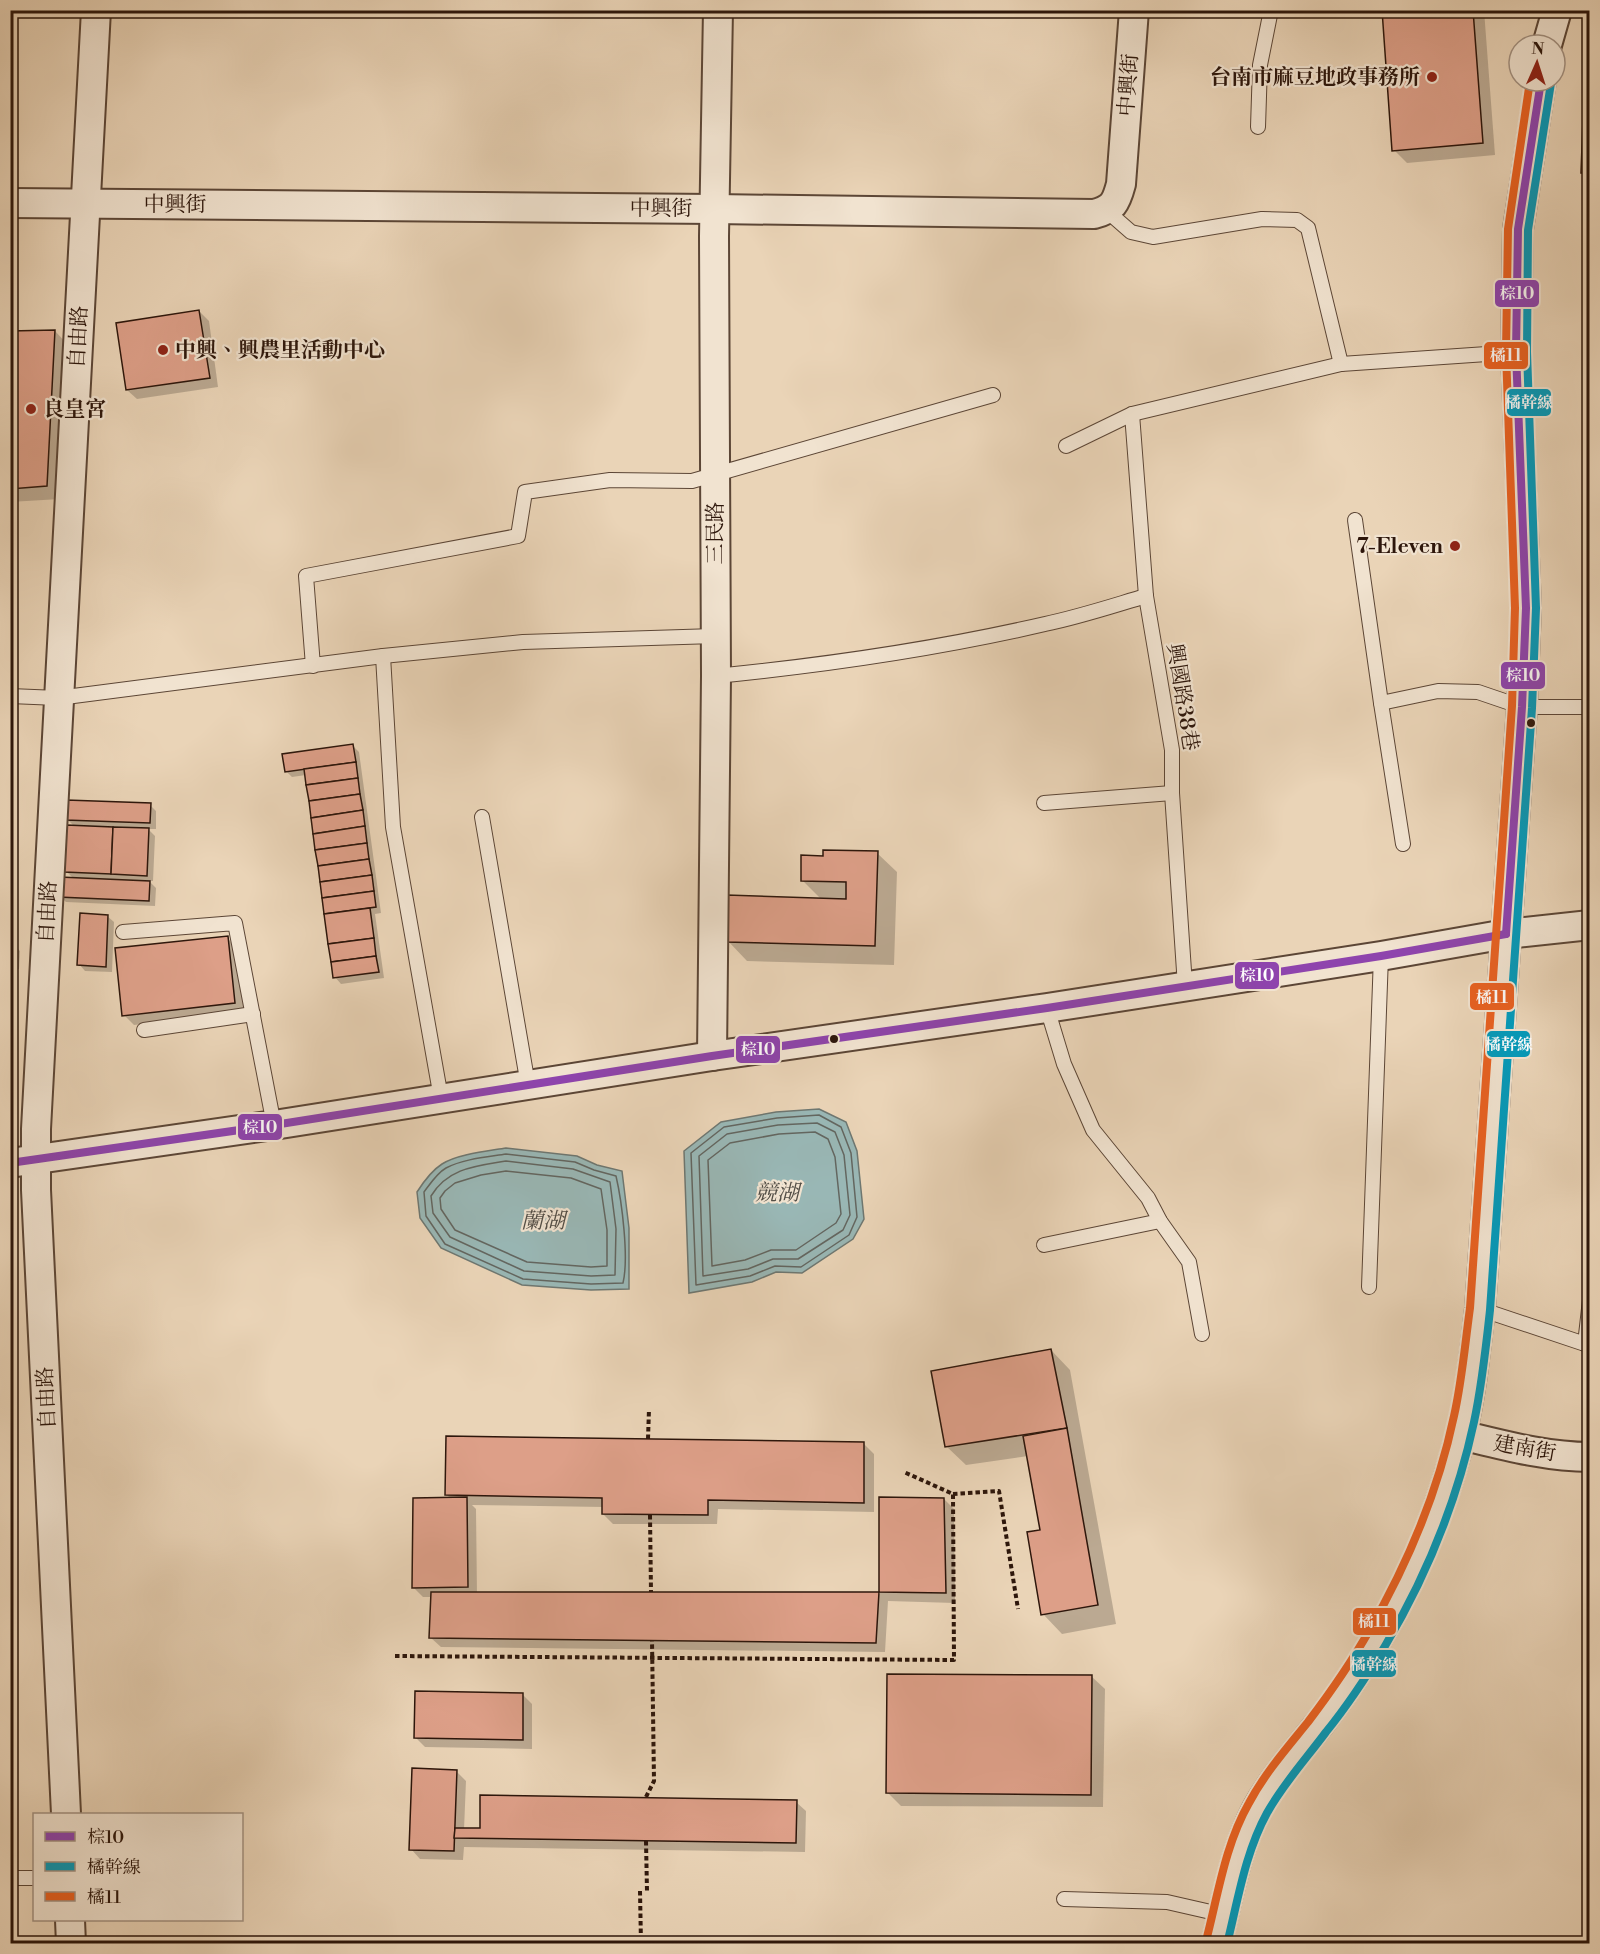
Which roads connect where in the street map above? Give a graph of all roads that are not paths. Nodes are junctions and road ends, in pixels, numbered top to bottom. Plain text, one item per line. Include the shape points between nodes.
1 (96, 10) edge
2 (718, 10) edge
3 (1134, 10) edge
4 (1271, 10) edge
5 (1557, 10) edge
6 (1550, 33) edge
7 (1539, 93) edge
8 (1258, 128) dead end
9 (10, 203) edge
10 (86, 204) junction
11 (715, 209) junction
12 (1107, 210) junction
13 (1516, 352) junction
14 (1341, 364) junction
15 (993, 395) dead end
16 (1132, 414) junction
17 (1066, 446) dead end
18 (715, 474) junction
19 (1355, 520) dead end
20 (1146, 596) junction
21 (715, 636) junction
22 (383, 656) junction
23 (313, 666) junction
24 (716, 676) junction
25 (10, 696) edge
26 (58, 698) junction
27 (1381, 703) junction
28 (1521, 707) junction
29 (1590, 707) edge
30 (1172, 793) junction
31 (1044, 803) dead end
32 (482, 817) dead end
33 (1403, 844) dead end
34 (1590, 925) edge
35 (123, 932) dead end
36 (1506, 934) junction
37 (1381, 956) junction
38 (1185, 986) junction
39 (1047, 1008) junction
40 (254, 1014) junction
41 (144, 1030) dead end
42 (712, 1056) junction
43 (528, 1085) junction
44 (441, 1098) junction
45 (274, 1125) junction
46 (23, 1161) edge
47 (1160, 1221) junction
48 (1044, 1245) dead end
49 (1369, 1287) dead end
50 (1590, 1300) edge
51 (1480, 1309) junction
52 (1202, 1334) dead end
53 (1587, 1344) edge
54 (1461, 1435) junction
55 (1590, 1456) edge
56 (66, 1813) edge
57 (10, 1878) edge
58 (33, 1878) edge
59 (1064, 1899) dead end
60 (1224, 1915) junction
61 (70, 1921) edge
62 (71, 1944) edge
63 (1216, 1944) edge

1 - 10 street, 自由路
2 - 11 street, 三民路
3 - 12 street, 中興街 via 1121,184 1117,200
4 - 8 lane via 1260,65
5 - 6 street
7 - 13 street via 1518,229
9 - 10 street, 中興街
10 - 11 street, 中興街
10 - 26 street, 自由路
11 - 12 street, 中興街 via 1094,214
11 - 18 street, 三民路
12 - 14 lane via 1131,232 1153,237 1262,219 1297,220 1308,228
13 - 14 lane
13 - 28 street via 1526,575
14 - 16 lane
15 - 18 lane
16 - 17 lane
16 - 20 lane, 興國路38巷
18 - 21 street, 三民路
18 - 23 lane via 692,482 610,480 525,492 518,536 306,576
19 - 27 lane
20 - 24 lane via 1045,624 908,651
20 - 30 lane, 興國路38巷 via 1172,750
21 - 22 lane via 523,642
21 - 24 street, 三民路
22 - 23 lane
22 - 44 lane via 393,827
23 - 26 lane
24 - 42 street, 三民路
25 - 26 lane
26 - 46 street, 自由路
27 - 28 lane via 1438,691 1478,693
27 - 33 lane
28 - 29 lane
28 - 36 street
30 - 31 lane
30 - 38 lane, 興國路38巷
32 - 43 lane
34 - 36 street
35 - 40 lane via 235,923
36 - 37 street
36 - 51 street
37 - 38 street
37 - 49 lane
38 - 39 street
39 - 42 street
39 - 47 lane via 1064,1064 1093,1131 1148,1198
40 - 41 lane
40 - 45 lane
42 - 43 street
43 - 44 street
44 - 45 street
45 - 46 street
46 - 56 street, 自由路 via 36,1202
47 - 48 lane
47 - 52 lane via 1189,1262
50 - 53 lane
51 - 53 lane
51 - 54 street
54 - 55 street, 建南街 via 1521,1450
54 - 60 street via 1422,1550 1388,1619 1355,1675 1257,1809 1243,1838
57 - 58 lane
59 - 60 lane via 1167,1902
60 - 63 street
61 - 62 street

